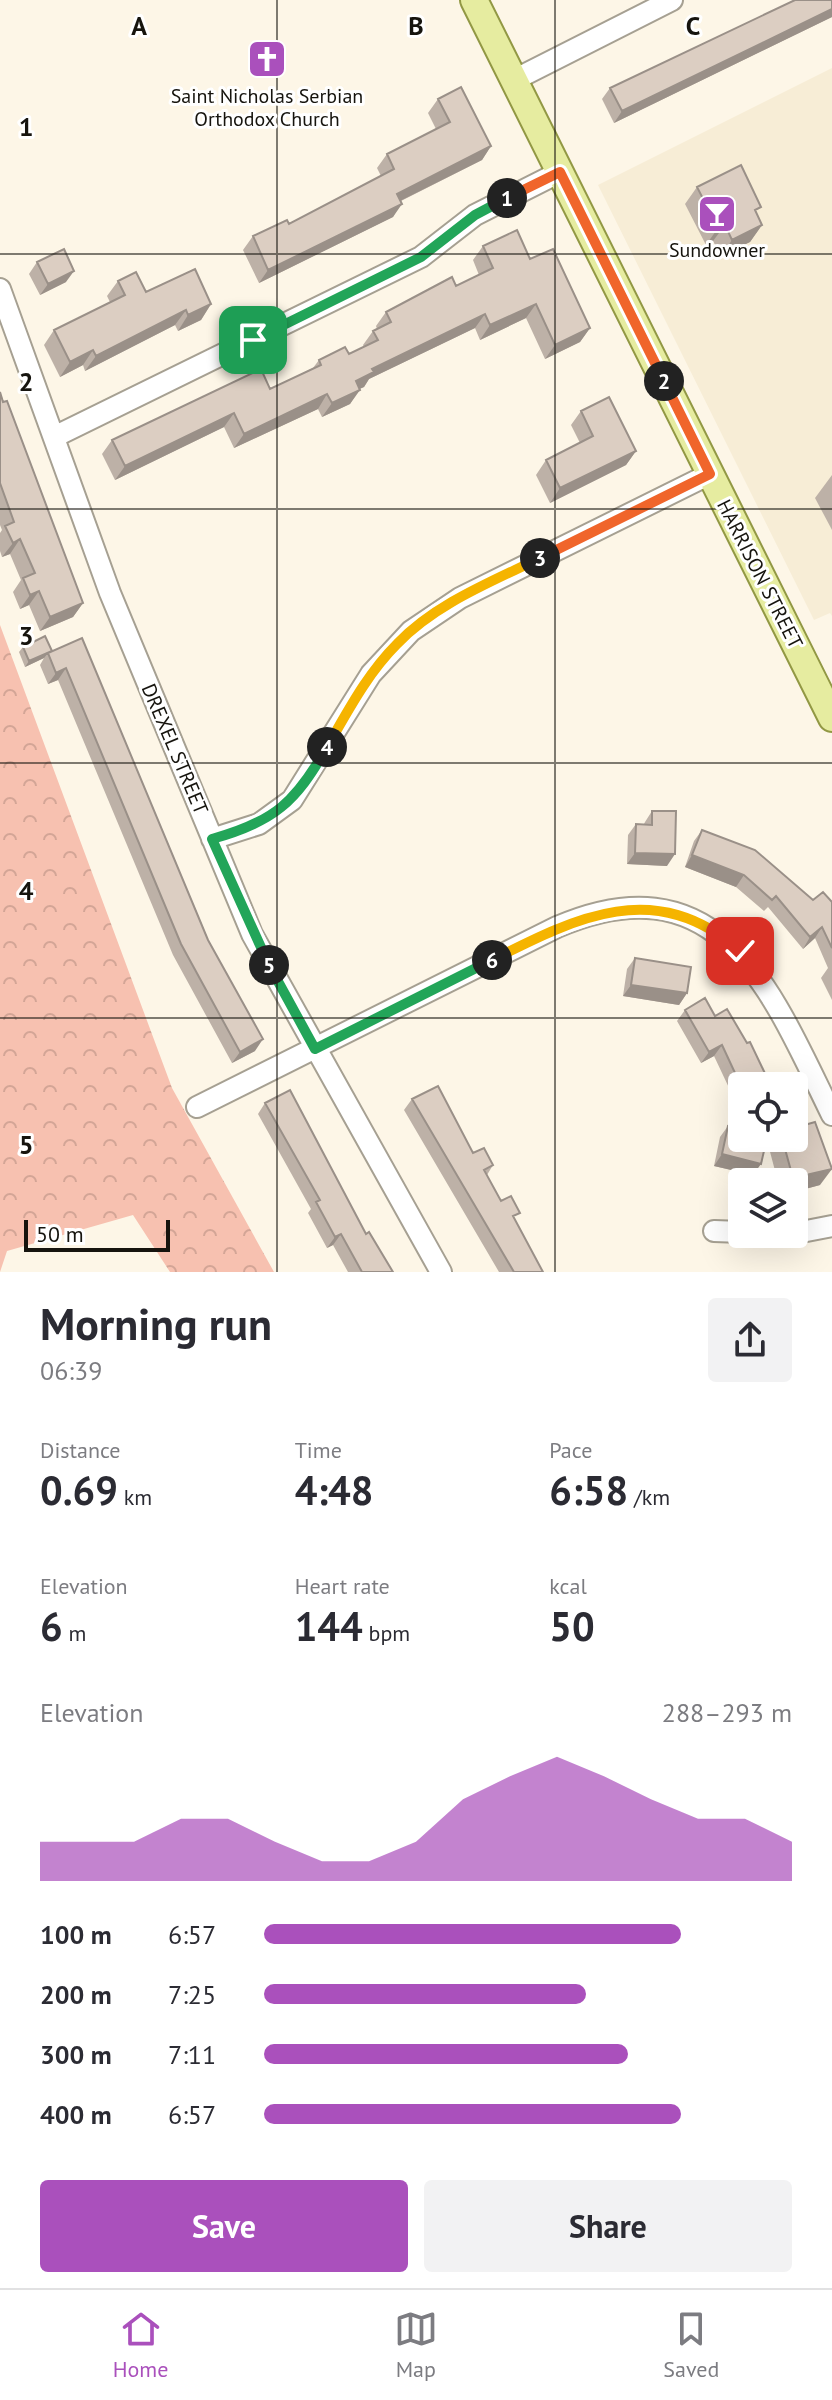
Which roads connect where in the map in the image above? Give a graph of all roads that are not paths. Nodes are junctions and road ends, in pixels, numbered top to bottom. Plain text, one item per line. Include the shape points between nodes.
1 (474, 0) edge
2 (672, 0) edge
3 (514, 80) junction
4 (560, 172) junction
5 (0, 289) edge
6 (54, 437) junction
7 (710, 474) junction
8 (832, 718) edge
9 (212, 839) junction
10 (315, 1049) junction
11 (197, 1107) dead end
12 (832, 1115) edge
13 (832, 1226) edge
14 (714, 1231) dead end
15 (808, 1231) edge
16 (728, 1232) edge
17 (441, 1272) edge

1 - 3 main road, HARRISON STREET
2 - 3 street
3 - 4 main road, HARRISON STREET
4 - 6 street via 475,215 421,257
4 - 7 main road, HARRISON STREET
5 - 6 street, DREXEL STREET
6 - 9 street, DREXEL STREET via 110,593
7 - 8 main road, HARRISON STREET
7 - 9 street via 460,598 411,631 371,674 292,800 259,824
9 - 10 street, DREXEL STREET via 252,934
10 - 11 street
10 - 12 street via 577,919 628,909 683,917 722,936 763,980
10 - 17 street, DREXEL STREET
13 - 15 street
14 - 16 street

